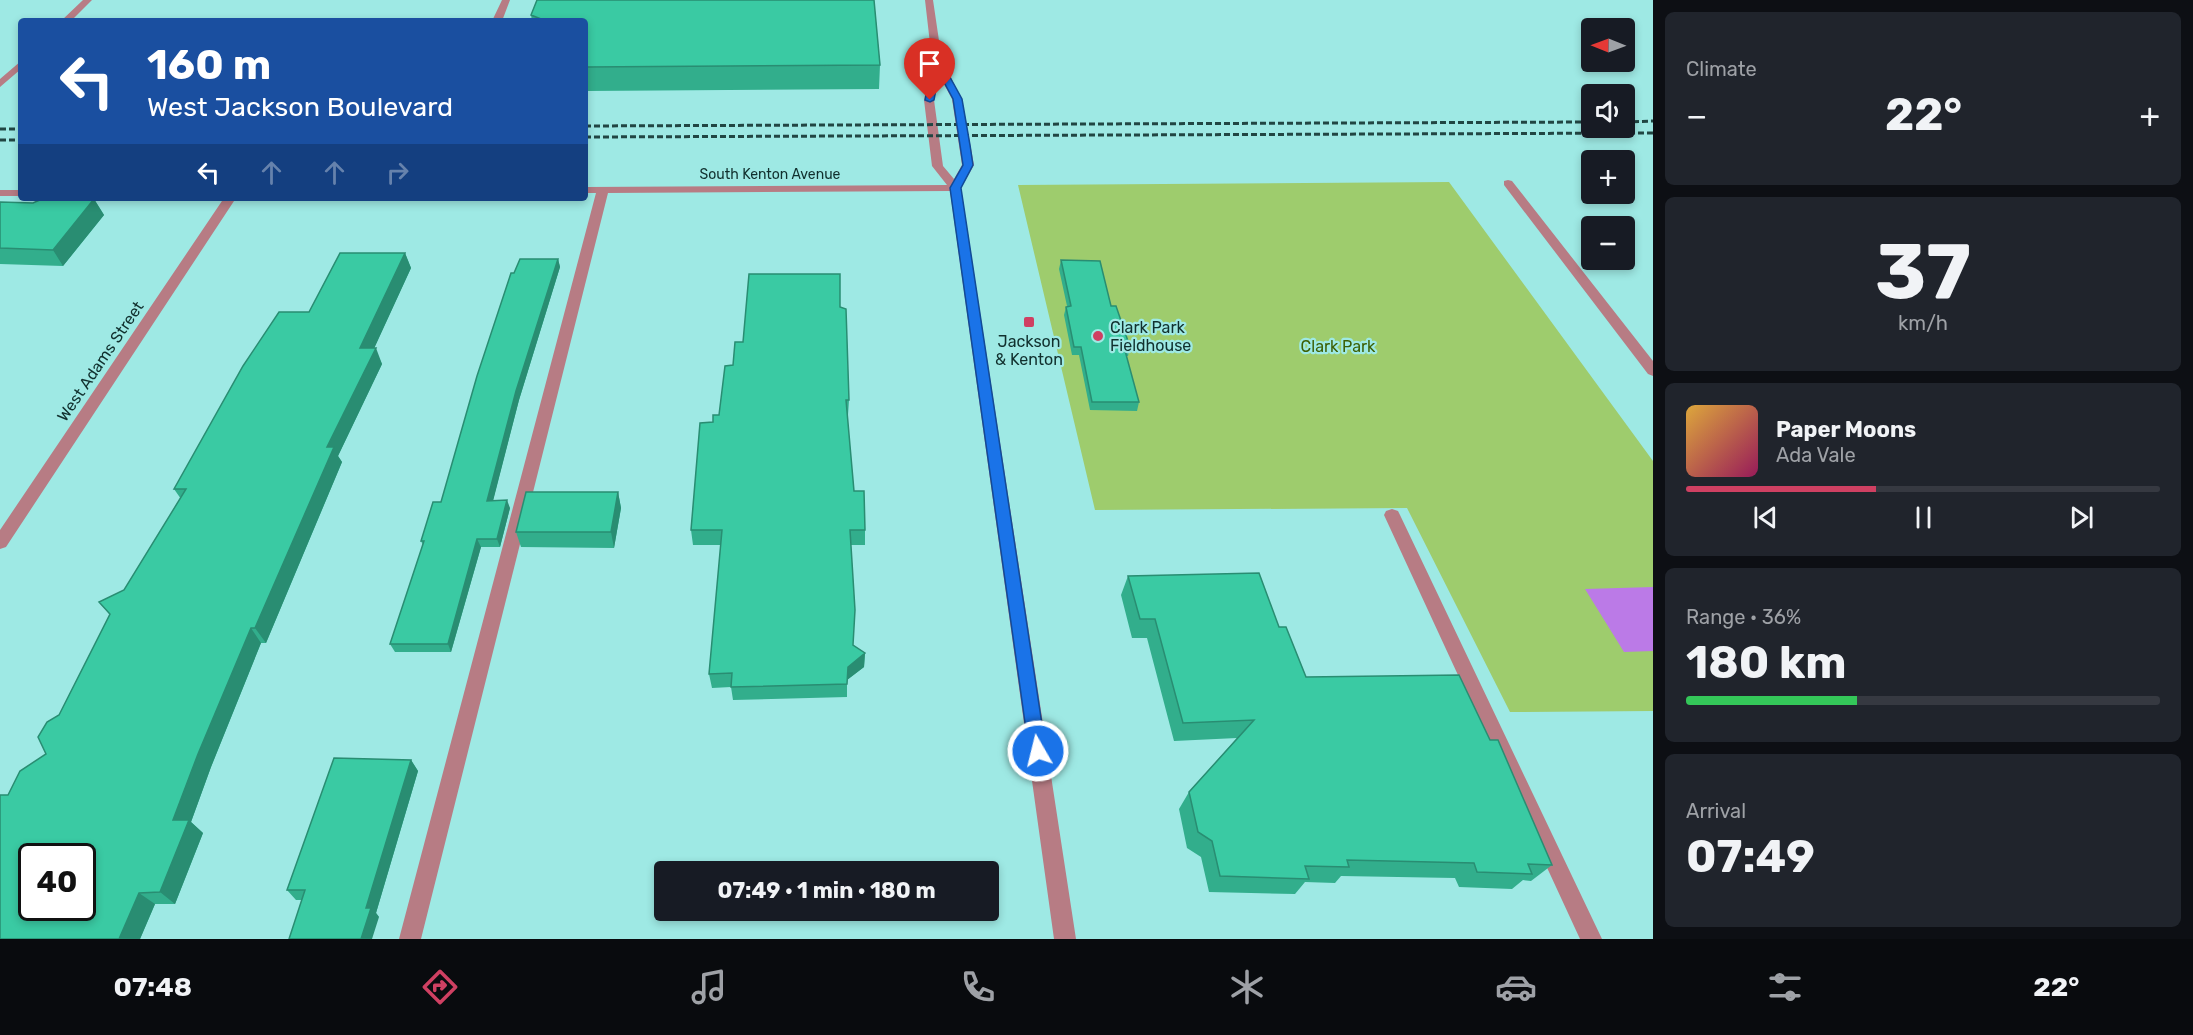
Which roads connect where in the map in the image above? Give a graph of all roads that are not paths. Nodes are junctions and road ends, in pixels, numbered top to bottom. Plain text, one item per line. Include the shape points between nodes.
1 (88, 0) edge
2 (506, 0) edge
3 (929, 0) edge
4 (69, 18) edge
5 (498, 18) edge
6 (937, 61) junction
7 (18, 67) edge
8 (0, 84) edge
9 (1508, 183) dead end
10 (955, 188) junction
11 (588, 190) edge
12 (603, 190) junction
13 (0, 193) edge
14 (18, 193) edge
15 (228, 201) edge
16 (1653, 371) edge
17 (1392, 515) dead end
18 (0, 543) edge
19 (410, 939) edge
20 (1065, 939) edge
21 (1591, 939) edge

1 - 4 street
2 - 5 street
3 - 6 street
6 - 10 street via 930,100 938,166
6 - 10 street via 957,99 968,165
7 - 8 street
9 - 16 street
10 - 12 street, South Kenton Avenue
10 - 20 street
11 - 12 street, South Kenton Avenue
12 - 19 street
13 - 14 street
15 - 18 street, West Adams Street
17 - 21 street

